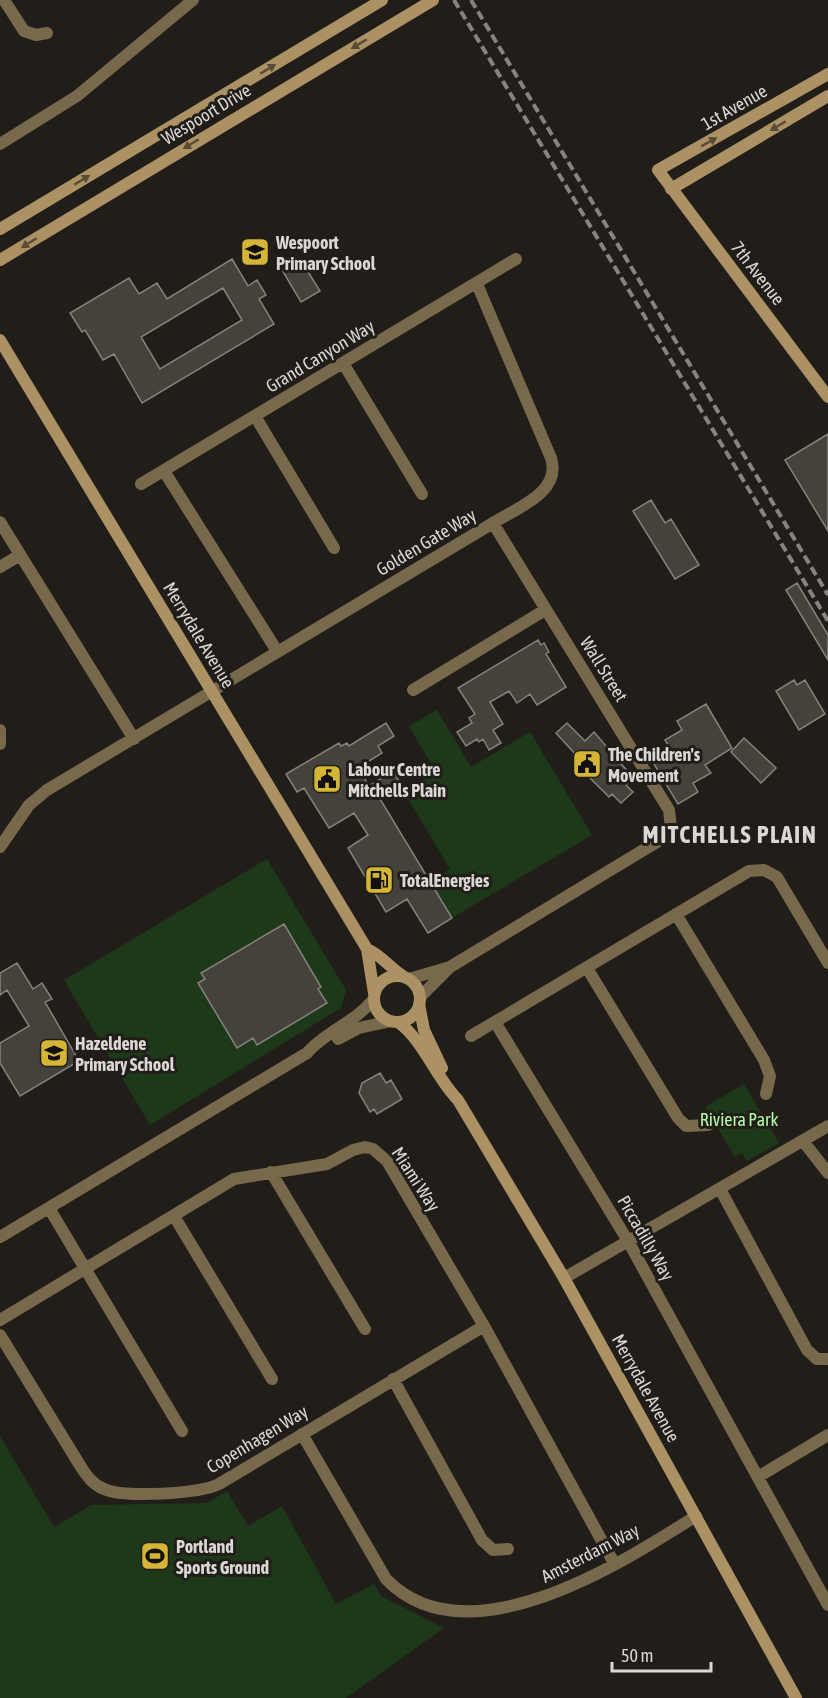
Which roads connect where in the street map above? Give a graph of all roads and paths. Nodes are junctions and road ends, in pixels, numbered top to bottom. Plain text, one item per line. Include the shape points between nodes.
1 (4, 0) edge
2 (193, 0) edge
3 (382, 0) edge
4 (432, 0) edge
5 (47, 33) dead end
6 (828, 74) edge
7 (828, 96) edge
8 (0, 144) edge
9 (658, 171) joint
10 (671, 189) junction
11 (0, 229) edge
12 (516, 259) dead end
13 (0, 260) edge
14 (477, 284) junction
15 (0, 340) edge
16 (343, 363) junction
17 (828, 397) edge
18 (255, 416) junction
19 (164, 471) junction
20 (141, 484) dead end
21 (422, 494) dead end
22 (0, 522) edge
23 (493, 523) junction
24 (334, 548) dead end
25 (20, 555) junction
26 (0, 567) edge
27 (545, 610) junction
28 (277, 651) junction
29 (413, 690) dead end
30 (212, 692) junction
31 (0, 730) edge
32 (134, 740) junction
33 (0, 744) edge
34 (0, 847) edge
35 (676, 914) junction
36 (367, 949) junction
37 (828, 963) edge
38 (450, 967) junction
39 (587, 968) junction
40 (406, 977) junction
41 (373, 997) junction
42 (420, 1001) junction
43 (395, 1022) junction
44 (495, 1022) junction
45 (471, 1036) dead end
46 (307, 1053) junction
47 (766, 1094) dead end
48 (458, 1100) junction
49 (708, 1125) dead end
50 (828, 1126) edge
51 (803, 1141) junction
52 (271, 1172) junction
53 (828, 1173) edge
54 (720, 1189) junction
55 (49, 1208) junction
56 (174, 1216) junction
57 (0, 1237) edge
58 (628, 1241) junction
59 (85, 1269) junction
60 (564, 1278) junction
61 (0, 1320) edge
62 (484, 1326) junction
63 (365, 1329) dead end
64 (0, 1335) edge
65 (828, 1359) edge
66 (272, 1379) dead end
67 (393, 1379) junction
68 (182, 1431) dead end
69 (302, 1434) junction
70 (828, 1435) edge
71 (758, 1477) junction
72 (696, 1516) junction
73 (508, 1549) dead end
74 (614, 1563) junction
75 (828, 1605) edge
76 (796, 1698) edge

1 - 5 street via 24,31
2 - 8 street via 77,96
11 -> 3 street, Wespoort Drive
4 -> 13 street, Wespoort Drive
9 -> 6 street, 1st Avenue
7 -> 10 street
9 - 10 street, 7th Avenue
10 - 17 street, 7th Avenue
12 - 14 street, Grand Canyon Way
14 - 16 street, Grand Canyon Way
14 - 23 street, Golden Gate Way via 554,468 546,489
15 - 30 street, Merrydale Avenue
16 - 18 street, Grand Canyon Way
16 - 21 street
18 - 19 street, Grand Canyon Way
18 - 24 street
19 - 20 street, Grand Canyon Way
19 - 28 street
22 - 25 street
23 - 27 street, Wall Street
23 - 28 street, Golden Gate Way
25 - 26 street
25 - 32 street
27 - 29 street
27 - 38 street, Wall Street via 669,810 671,828 665,837
28 - 30 street, Golden Gate Way
30 - 32 street, Golden Gate Way
30 - 36 street, Merrydale Avenue
31 - 33 street
32 - 34 street, Golden Gate Way via 35,798
35 - 37 street via 749,871 770,872 777,877
35 - 39 street
35 - 47 street via 764,1060 770,1076
36 - 40 street, Merrydale Avenue
36 - 41 street, Merrydale Avenue
38 - 40 street
38 - 42 street
39 - 44 street
39 - 49 street via 678,1118 686,1126
40 - 41 street via 388,977 377,986
40 - 42 street via 418,990
41 - 43 street via 379,1014
41 - 46 street via 352,1021
42 - 43 street via 412,1017
42 - 48 street, Merrydale Avenue via 429,1044
43 - 46 street via 359,1028
43 - 48 street, Merrydale Avenue via 412,1036
44 - 45 street
44 - 58 street, Piccadilly Way
46 - 55 street
48 - 60 street, Merrydale Avenue
50 - 51 street
51 - 53 street
51 - 54 street
52 - 56 street, Miami Way via 234,1179
52 - 62 street, Miami Way via 327,1164 358,1148 381,1154
52 - 63 street
54 - 58 street
54 - 65 street via 807,1350 817,1359
55 - 57 street
55 - 59 street
56 - 59 street, Miami Way
56 - 66 street
58 - 60 street
58 - 71 street, Piccadilly Way
59 - 61 street, Miami Way
59 - 68 street
60 - 72 street, Merrydale Avenue
62 - 67 street, Copenhagen Way
62 - 74 street, Miami Way
64 - 69 street, Copenhagen Way via 88,1478 105,1490 203,1491
67 - 69 street, Copenhagen Way
67 - 73 street via 482,1540 494,1550
69 - 74 street, Amsterdam Way via 379,1571 394,1588 418,1604 457,1613 536,1600 571,1587
70 - 71 street
71 - 75 street, Piccadilly Way
72 - 74 street, Amsterdam Way
72 - 76 street, Merrydale Avenue

